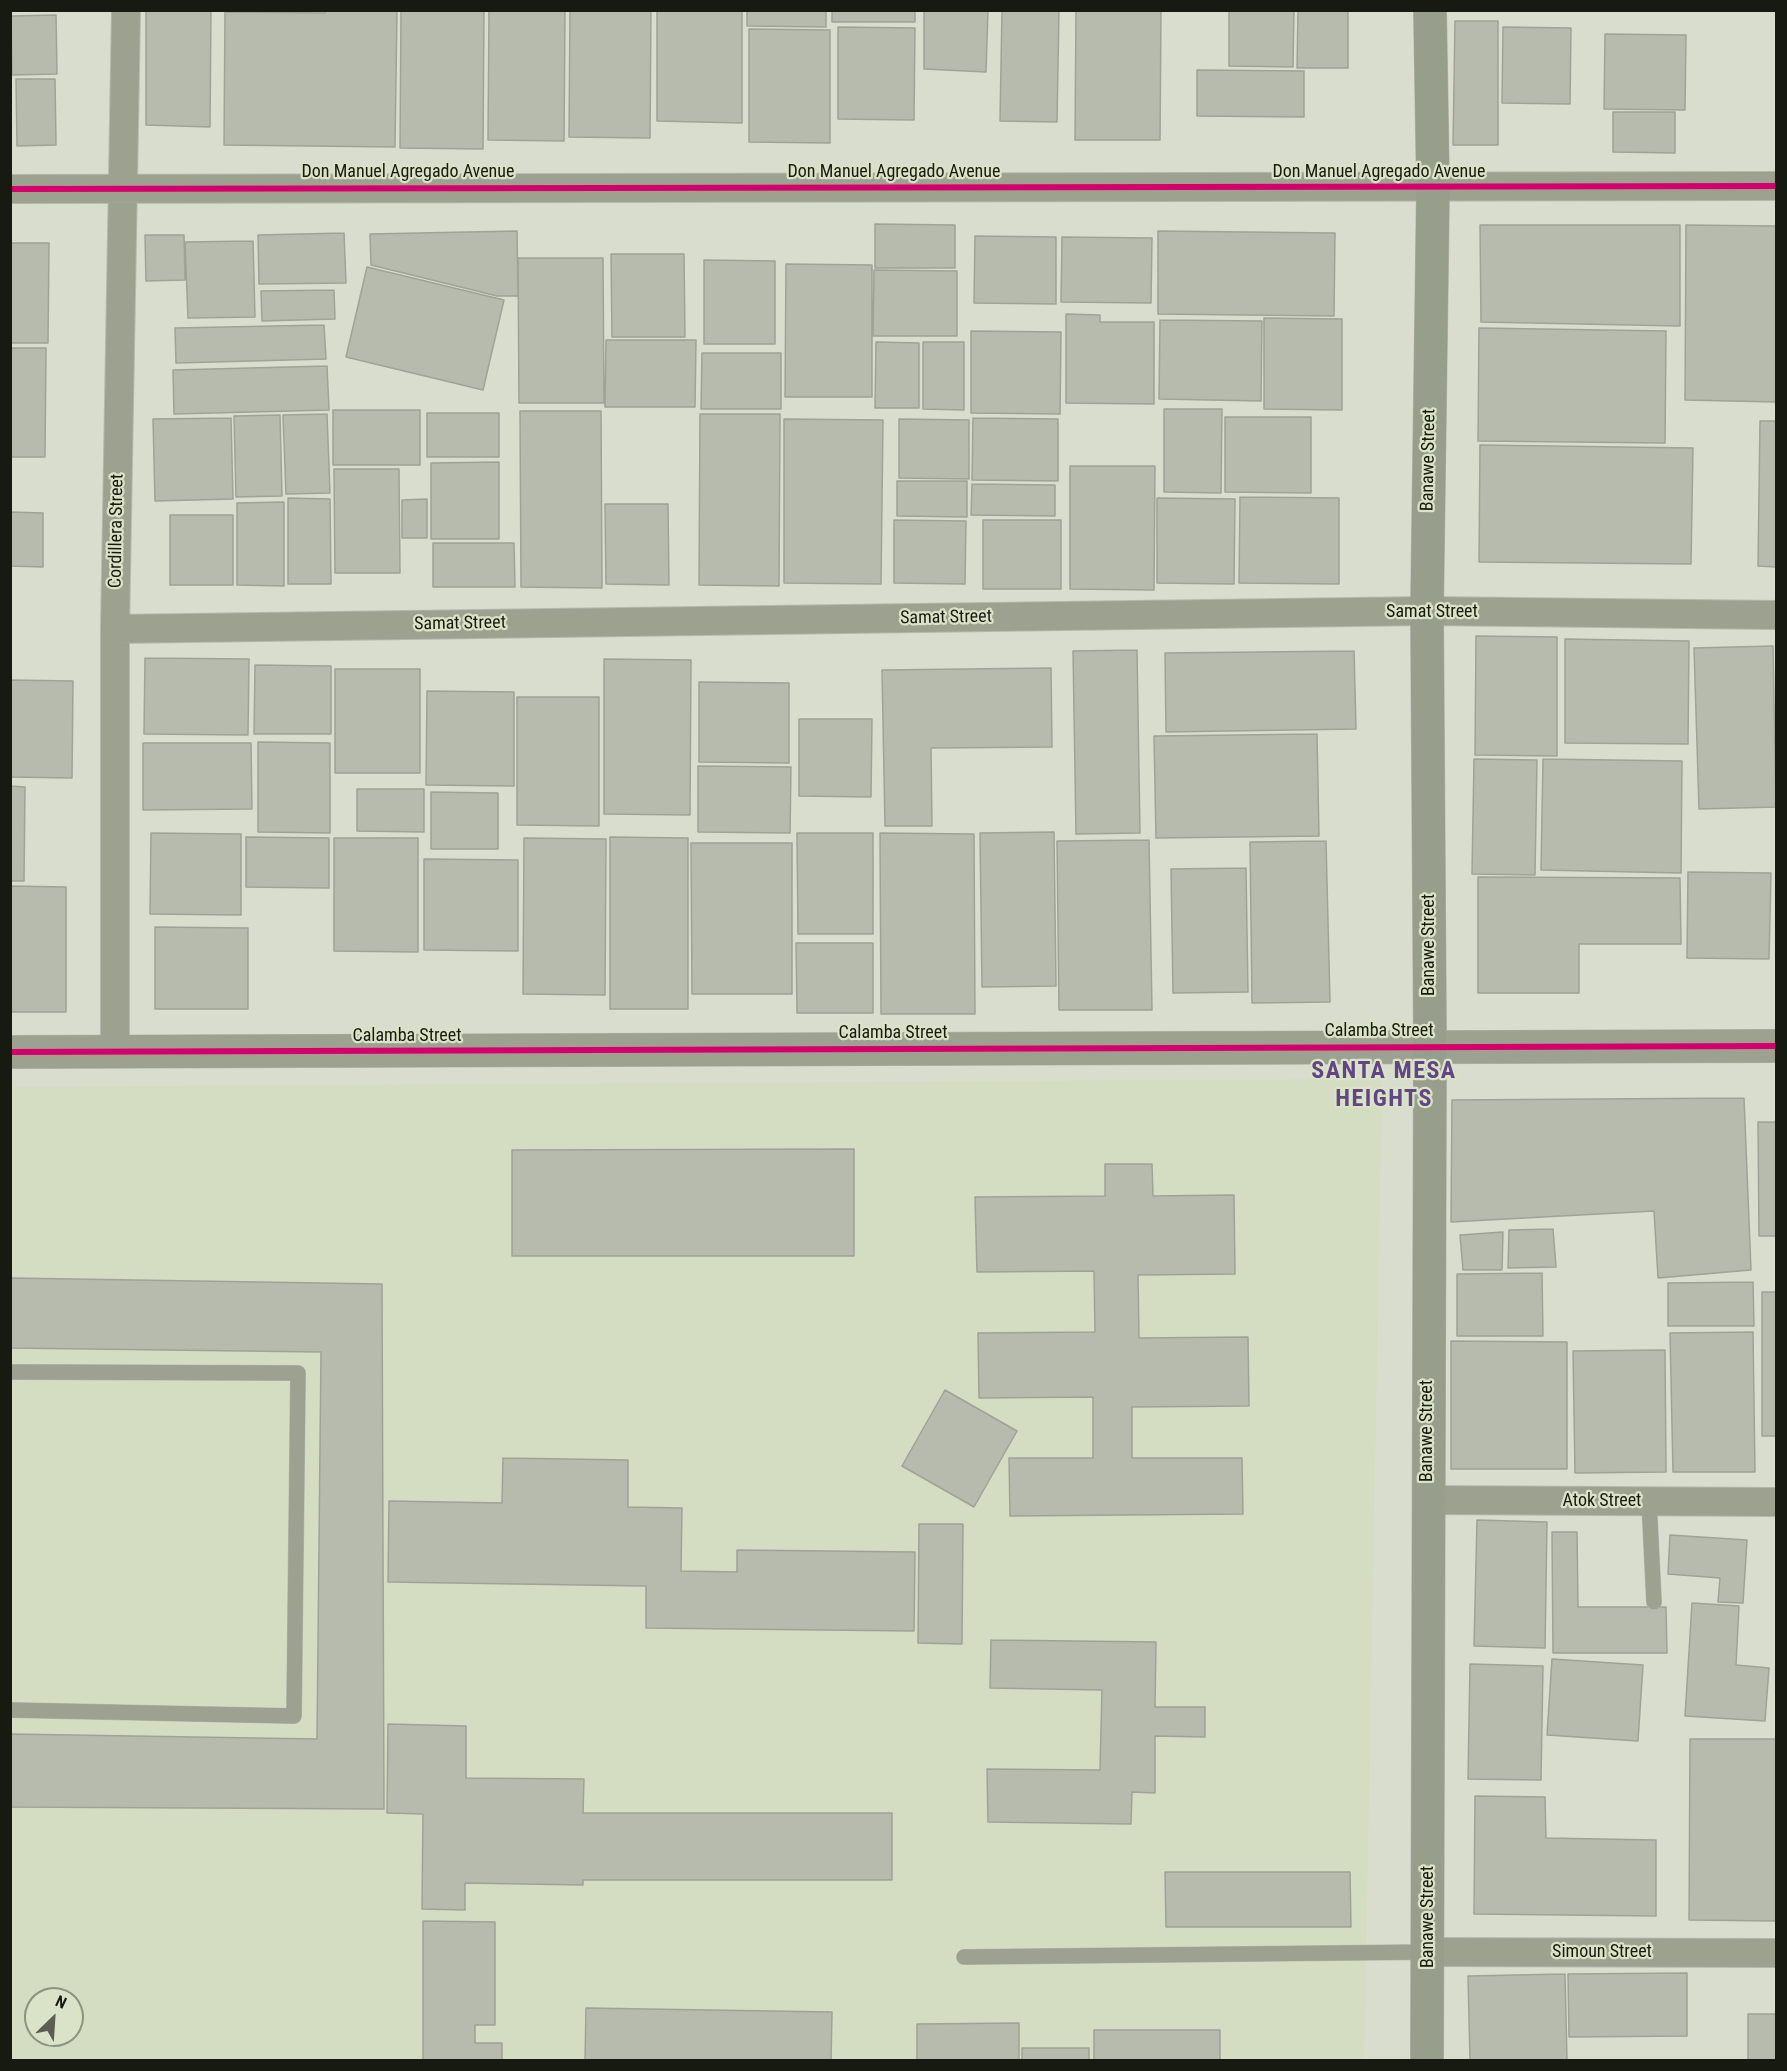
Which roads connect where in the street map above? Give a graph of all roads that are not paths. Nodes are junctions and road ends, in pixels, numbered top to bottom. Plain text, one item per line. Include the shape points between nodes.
1 (126, 10) edge
2 (1430, 10) edge
3 (1776, 186) edge
4 (122, 187) junction
5 (1432, 188) junction
6 (10, 189) edge
7 (1427, 611) junction
8 (1776, 615) edge
9 (115, 629) junction
10 (1430, 1046) junction
11 (1776, 1046) edge
12 (10, 1052) edge
13 (115, 1052) junction
14 (10, 1372) edge
15 (1427, 1500) junction
16 (1649, 1501) junction
17 (1776, 1502) edge
18 (1654, 1602) dead end
19 (10, 1710) edge
20 (1428, 1952) junction
21 (1776, 1953) edge
22 (964, 1957) dead end
23 (1427, 2061) edge

1 - 4 street, Cordillera Street
2 - 5 main road, Banawe Street
3 - 5 street, Don Manuel Agregado Avenue
4 - 5 street, Don Manuel Agregado Avenue
4 - 6 street, Don Manuel Agregado Avenue
4 - 9 street, Cordillera Street
5 - 7 main road, Banawe Street
7 - 8 street, Samat Street
7 - 9 street, Samat Street
7 - 10 main road, Banawe Street
9 - 13 street, Cordillera Street
10 - 11 street, Calamba Street
10 - 13 street, Calamba Street
10 - 15 main road, Banawe Street
12 - 13 street, Calamba Street
14 - 19 lane via 298,1373 294,1716
15 - 16 street, Atok Street
15 - 20 main road, Banawe Street
16 - 17 street, Atok Street
16 - 18 lane
20 - 21 street, Simoun Street
20 - 22 lane
20 - 23 main road, Banawe Street

